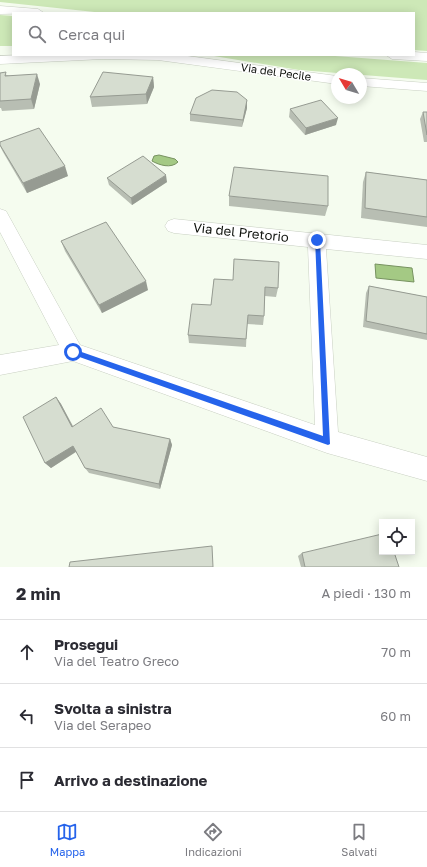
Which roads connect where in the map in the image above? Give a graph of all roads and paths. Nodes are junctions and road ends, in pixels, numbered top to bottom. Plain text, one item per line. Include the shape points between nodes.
1 (0, 10) edge
2 (25, 12) edge
3 (82, 56) edge
4 (158, 56) edge
5 (410, 56) edge
6 (427, 57) edge
7 (0, 60) edge
8 (331, 79) edge
9 (367, 82) edge
10 (427, 87) edge
11 (0, 215) edge
12 (174, 226) dead end
13 (317, 240) junction
14 (427, 252) edge
15 (73, 352) junction
16 (0, 365) edge
17 (328, 442) junction
18 (427, 468) edge

1 - 2 street
3 - 7 street, Via del Pecile
4 - 8 street, Via del Pecile
5 - 6 street
9 - 10 street
11 - 15 street
12 - 13 street, Via del Pretorio
13 - 14 street, Via del Pretorio
13 - 17 street
15 - 16 street
15 - 17 street
17 - 18 street

